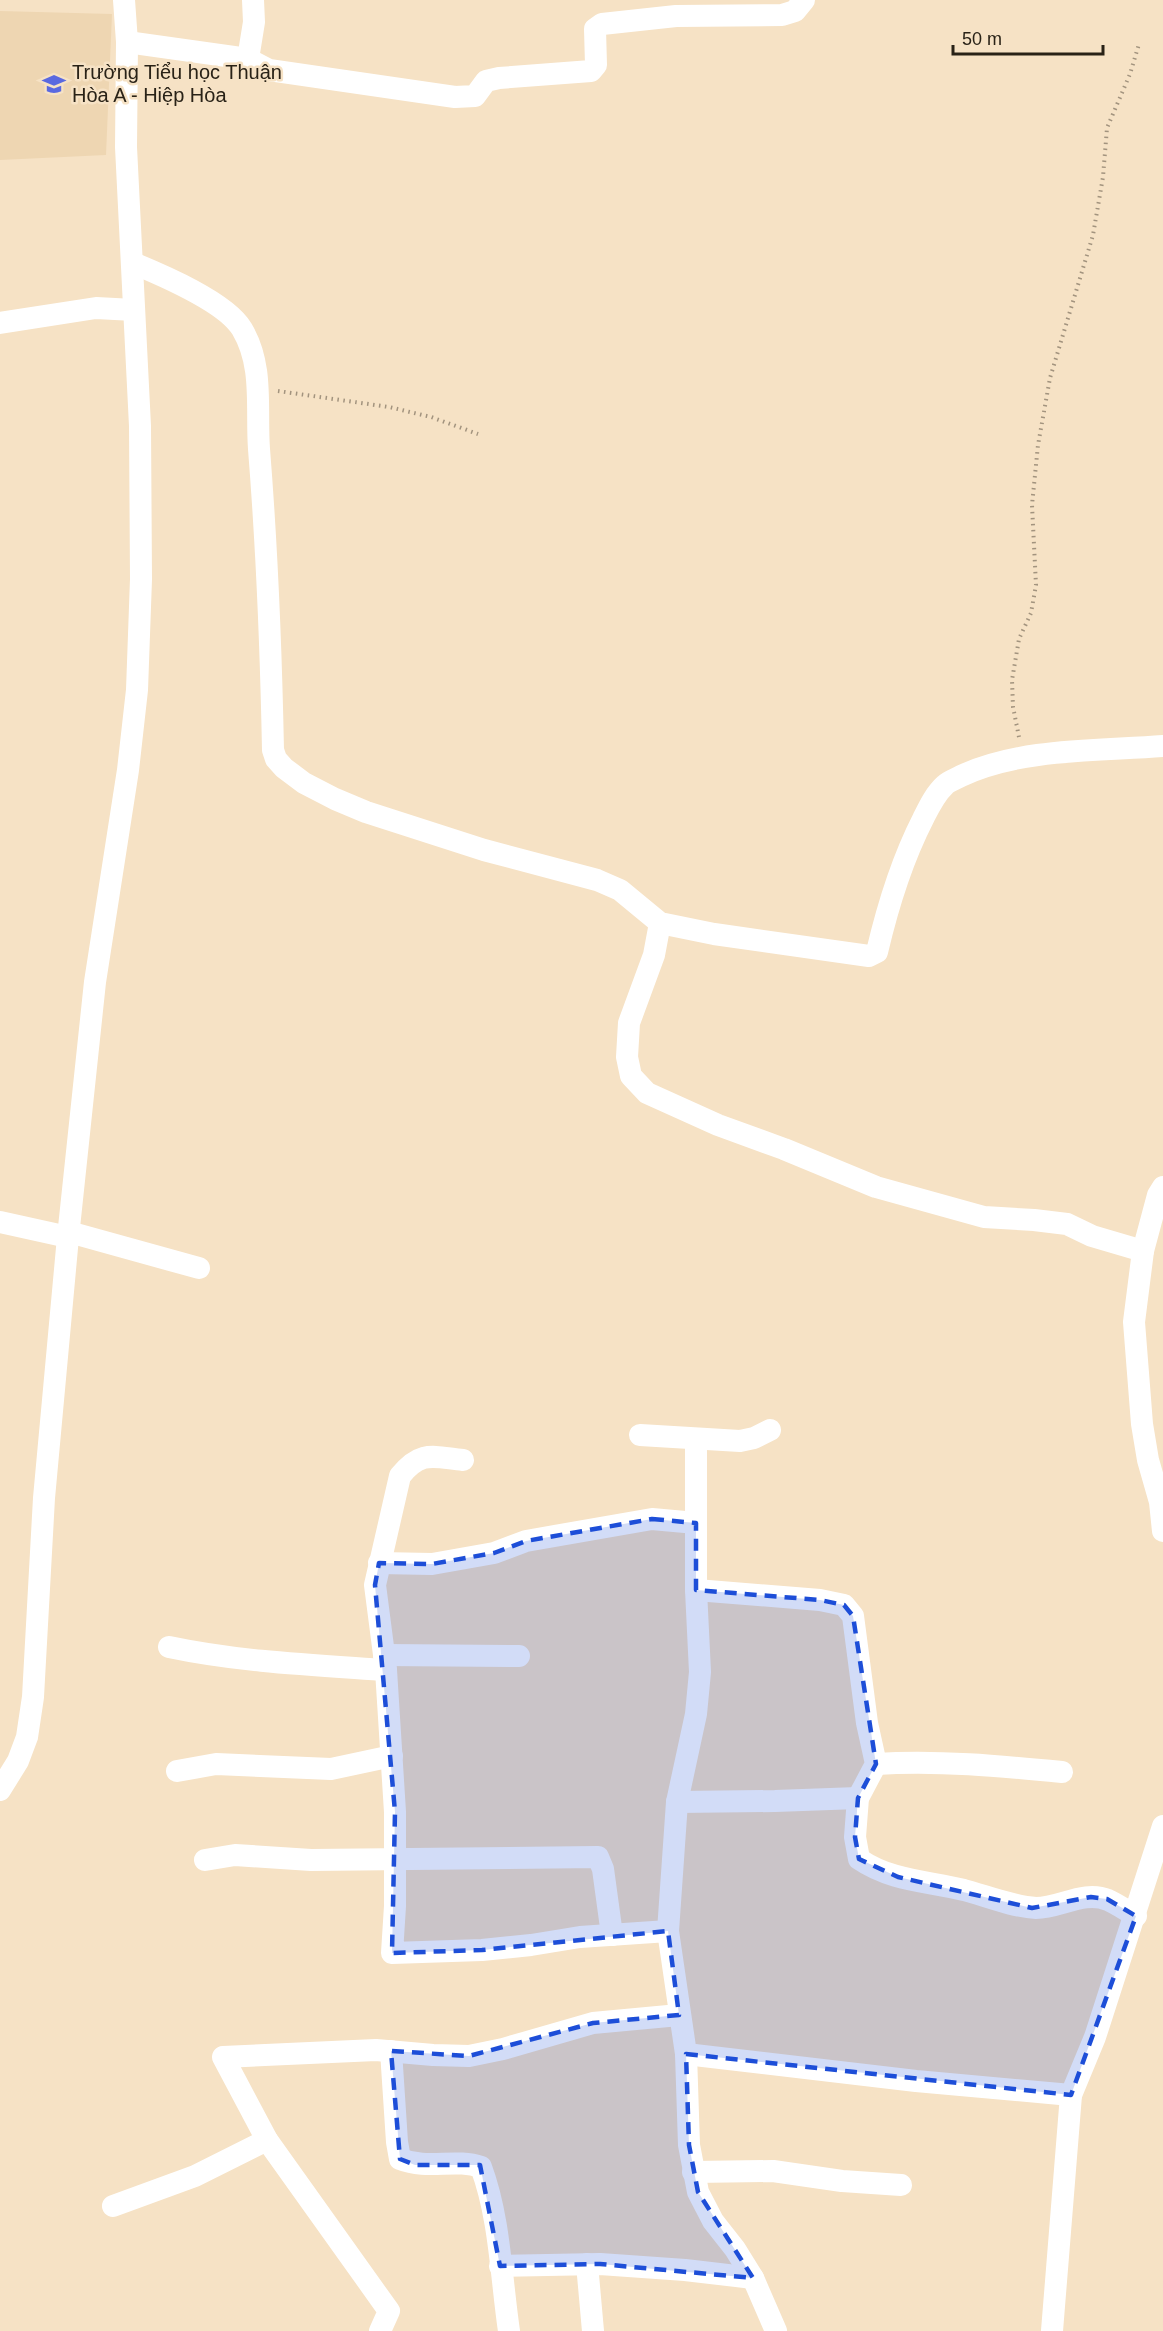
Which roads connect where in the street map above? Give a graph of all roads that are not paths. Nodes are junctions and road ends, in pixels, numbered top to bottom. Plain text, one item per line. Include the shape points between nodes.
1 (124, 0) edge
2 (253, 0) edge
3 (804, 0) edge
4 (127, 42) junction
5 (248, 59) junction
6 (133, 263) junction
7 (134, 310) junction
8 (0, 323) edge
9 (1163, 746) edge
10 (660, 923) junction
11 (1163, 1186) edge
12 (0, 1222) edge
13 (68, 1235) junction
14 (1143, 1251) junction
15 (199, 1268) dead end
16 (770, 1430) dead end
17 (640, 1435) dead end
18 (696, 1439) junction
19 (463, 1460) dead end
20 (696, 1523) junction
21 (1163, 1531) edge
22 (379, 1563) junction
23 (696, 1590) junction
24 (169, 1647) dead end
25 (519, 1656) dead end
26 (385, 1662) junction
27 (392, 1756) junction
28 (876, 1764) junction
29 (177, 1771) dead end
30 (1062, 1772) dead end
31 (0, 1790) edge
32 (858, 1798) junction
33 (677, 1802) junction
34 (1163, 1826) edge
35 (205, 1860) dead end
36 (395, 1860) junction
37 (1136, 1916) junction
38 (668, 1930) junction
39 (612, 1935) junction
40 (679, 2015) junction
41 (391, 2050) junction
42 (686, 2054) junction
43 (1071, 2095) junction
44 (267, 2140) junction
45 (693, 2172) junction
46 (901, 2185) dead end
47 (113, 2206) dead end
48 (587, 2264) junction
49 (500, 2266) junction
50 (753, 2278) junction
51 (380, 2331) edge
52 (509, 2331) edge
53 (593, 2331) edge
54 (776, 2331) edge
55 (1052, 2331) edge

1 - 4 street
2 - 5 street
3 - 5 street via 795,11 782,15 676,16 602,24 595,29 596,65 591,71 499,78 486,81 475,96 434,96 269,70
4 - 5 street
4 - 6 street via 126,147
6 - 7 street
6 - 10 street via 210,301 241,328 256,367 276,759 304,783 366,812 484,850 597,880 620,890
7 - 8 street via 96,309
7 - 13 street via 140,426 137,690 95,982
9 - 10 street via 1022,759 974,770 946,784 908,848 888,904 877,952 869,956
10 - 14 street via 654,955 629,1023 627,1057 631,1076 647,1093 876,1187 984,1217 1067,1224
11 - 14 street
12 - 13 street
13 - 15 street
13 - 31 street via 44,1498 33,1697 27,1737
14 - 21 street via 1134,1322 1137,1375 1148,1460 1160,1502
16 - 18 street via 740,1441
17 - 18 street
18 - 20 street
19 - 22 street via 423,1457 411,1463 400,1476
20 - 22 street via 652,1519 526,1541 494,1553 432,1564
20 - 23 street
22 - 26 street via 375,1585
23 - 28 street via 844,1605 853,1616
23 - 33 street via 700,1672 696,1714
24 - 26 street via 291,1663
25 - 26 street
26 - 27 street
27 - 29 street via 331,1768 216,1764
27 - 36 street
28 - 30 street via 972,1763
28 - 32 street
32 - 33 street
32 - 37 street via 855,1837 859,1859 874,1870 1032,1908 1052,1908 1091,1897 1107,1899
33 - 38 street
34 - 37 street
35 - 36 street via 235,1855
36 - 39 street via 598,1857
36 - 39 street via 392,1953 482,1950
37 - 43 street
38 - 39 street
38 - 40 street
40 - 41 street via 593,2023 469,2056
40 - 42 street
41 - 44 street via 223,2057
41 - 49 street via 400,2159 415,2165 480,2167 487,2183
42 - 43 street
42 - 45 street via 688,2145
43 - 55 street
44 - 47 street via 195,2176
44 - 51 street via 389,2311
45 - 46 street via 773,2171
45 - 50 street via 713,2221
48 - 49 street
48 - 50 street
48 - 53 street
49 - 52 street
50 - 54 street

